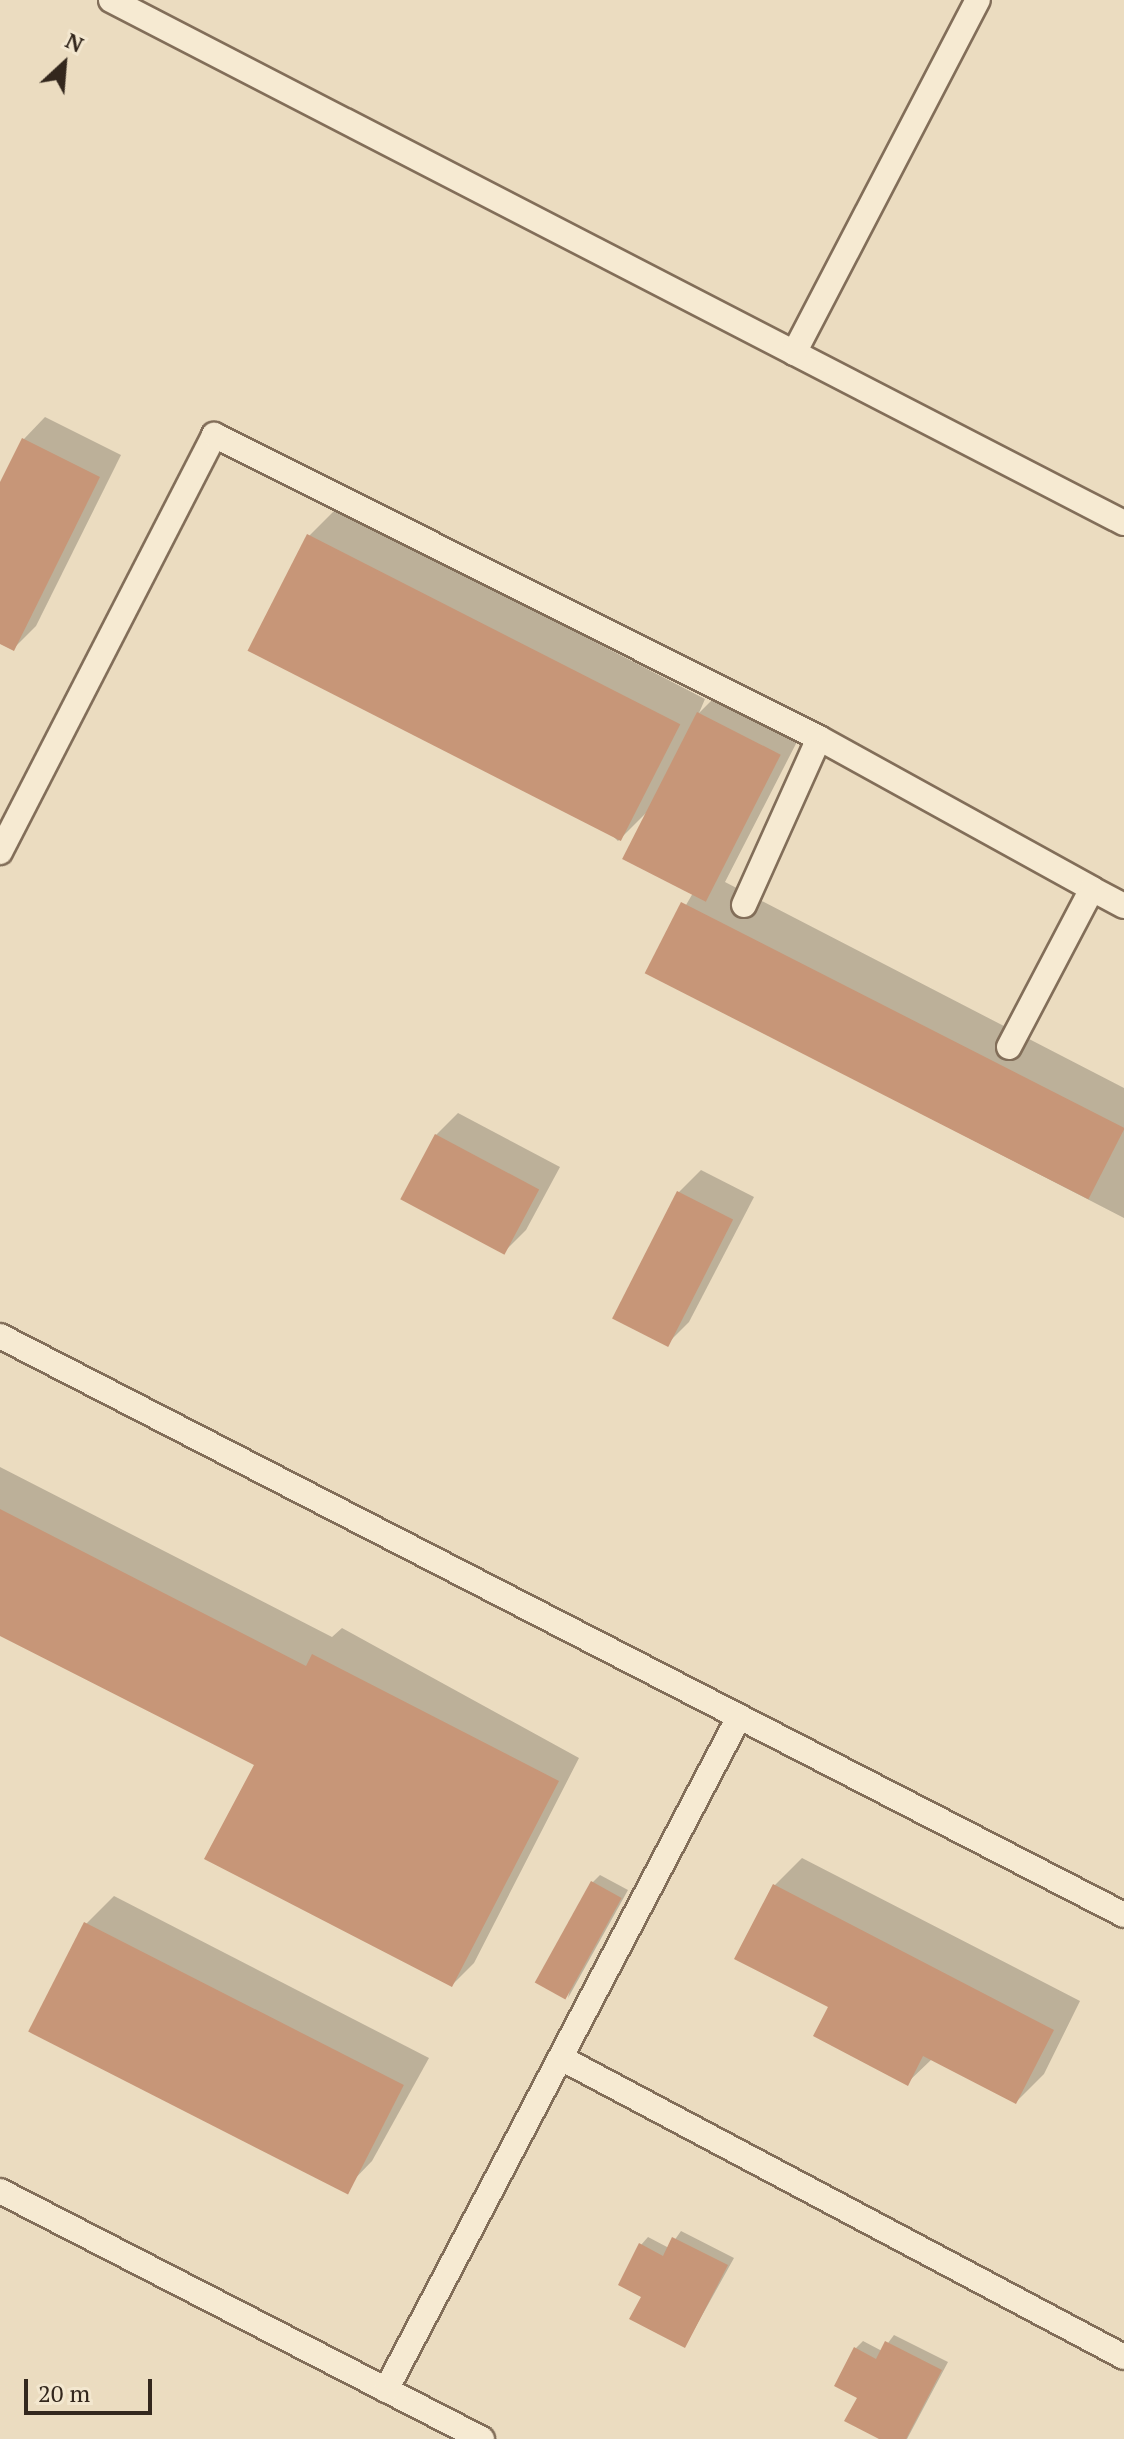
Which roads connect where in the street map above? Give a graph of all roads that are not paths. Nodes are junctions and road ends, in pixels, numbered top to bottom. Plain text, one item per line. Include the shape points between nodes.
1 (111, 0) edge
2 (978, 0) edge
3 (794, 353) junction
4 (1124, 523) edge
5 (819, 738) junction
6 (0, 852) edge
7 (1092, 889) junction
8 (744, 905) dead end
9 (1124, 906) edge
10 (1009, 1047) dead end
11 (0, 1336) edge
12 (739, 1717) junction
13 (1124, 1915) edge
14 (561, 2058) junction
15 (0, 2191) edge
16 (1124, 2357) edge
17 (386, 2390) junction
18 (482, 2439) edge

1 - 3 lane
2 - 3 lane
3 - 4 lane
5 - 6 lane via 214,435
5 - 7 lane
5 - 8 lane
7 - 9 lane
7 - 10 lane
11 - 12 lane
12 - 13 lane
12 - 14 lane
14 - 16 lane
14 - 17 lane
15 - 17 lane
17 - 18 lane

